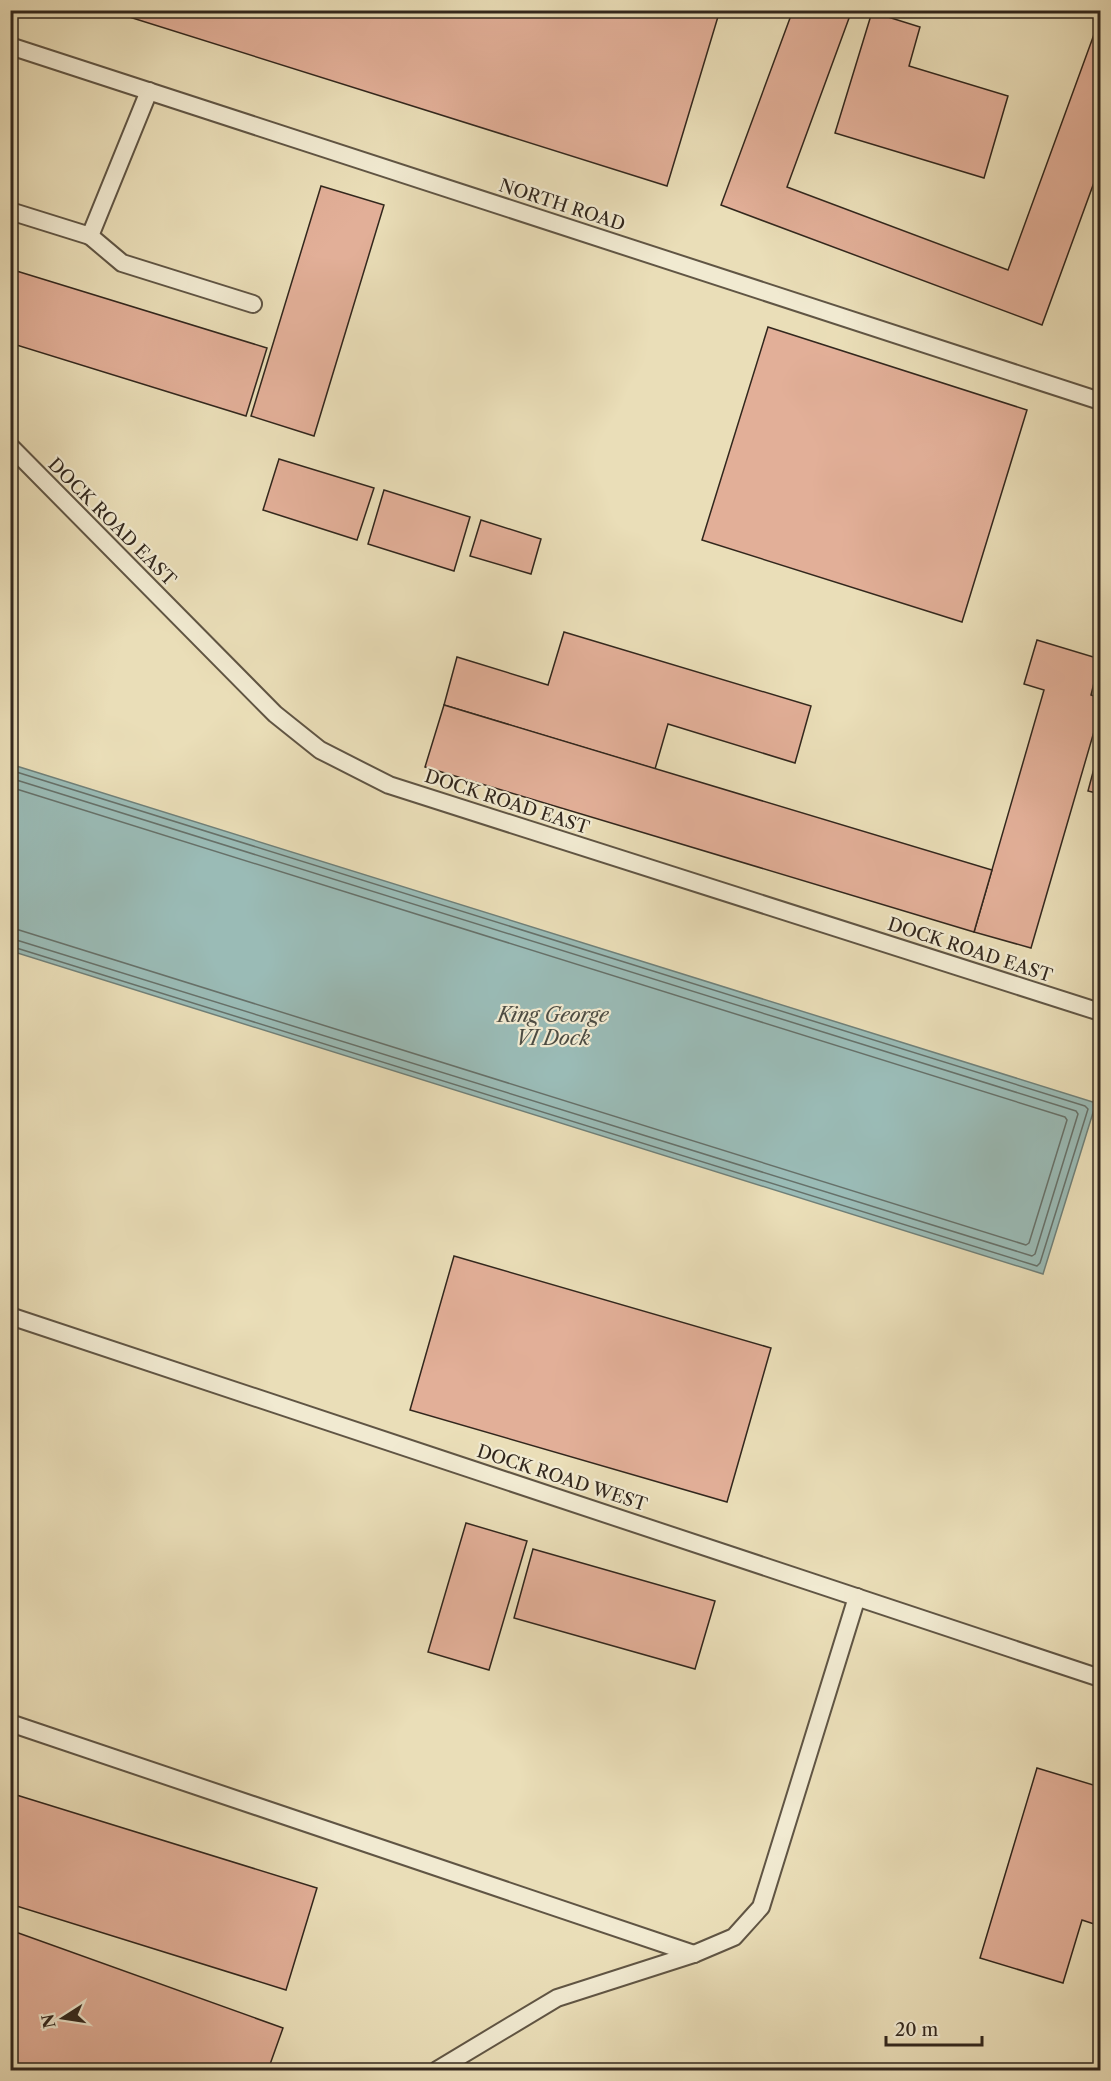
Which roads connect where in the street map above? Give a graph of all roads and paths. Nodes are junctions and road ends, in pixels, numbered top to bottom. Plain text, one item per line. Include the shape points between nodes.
1 (10, 46) edge
2 (149, 91) junction
3 (10, 211) edge
4 (90, 236) junction
5 (253, 304) dead end
6 (1101, 402) edge
7 (10, 446) edge
8 (1101, 1012) edge
9 (10, 1316) edge
10 (857, 1597) junction
11 (1101, 1678) edge
12 (10, 1723) edge
13 (694, 1954) junction
14 (437, 2070) edge

1 - 2 lane, NORTH ROAD
2 - 4 lane
2 - 6 lane, NORTH ROAD
3 - 4 lane
4 - 5 lane via 122,263
7 - 8 lane, DOCK ROAD EAST via 275,714 320,750 389,785
9 - 10 lane, DOCK ROAD WEST
10 - 11 lane, DOCK ROAD WEST
10 - 13 lane via 761,1907 734,1937
12 - 13 lane
13 - 14 lane via 557,1998

